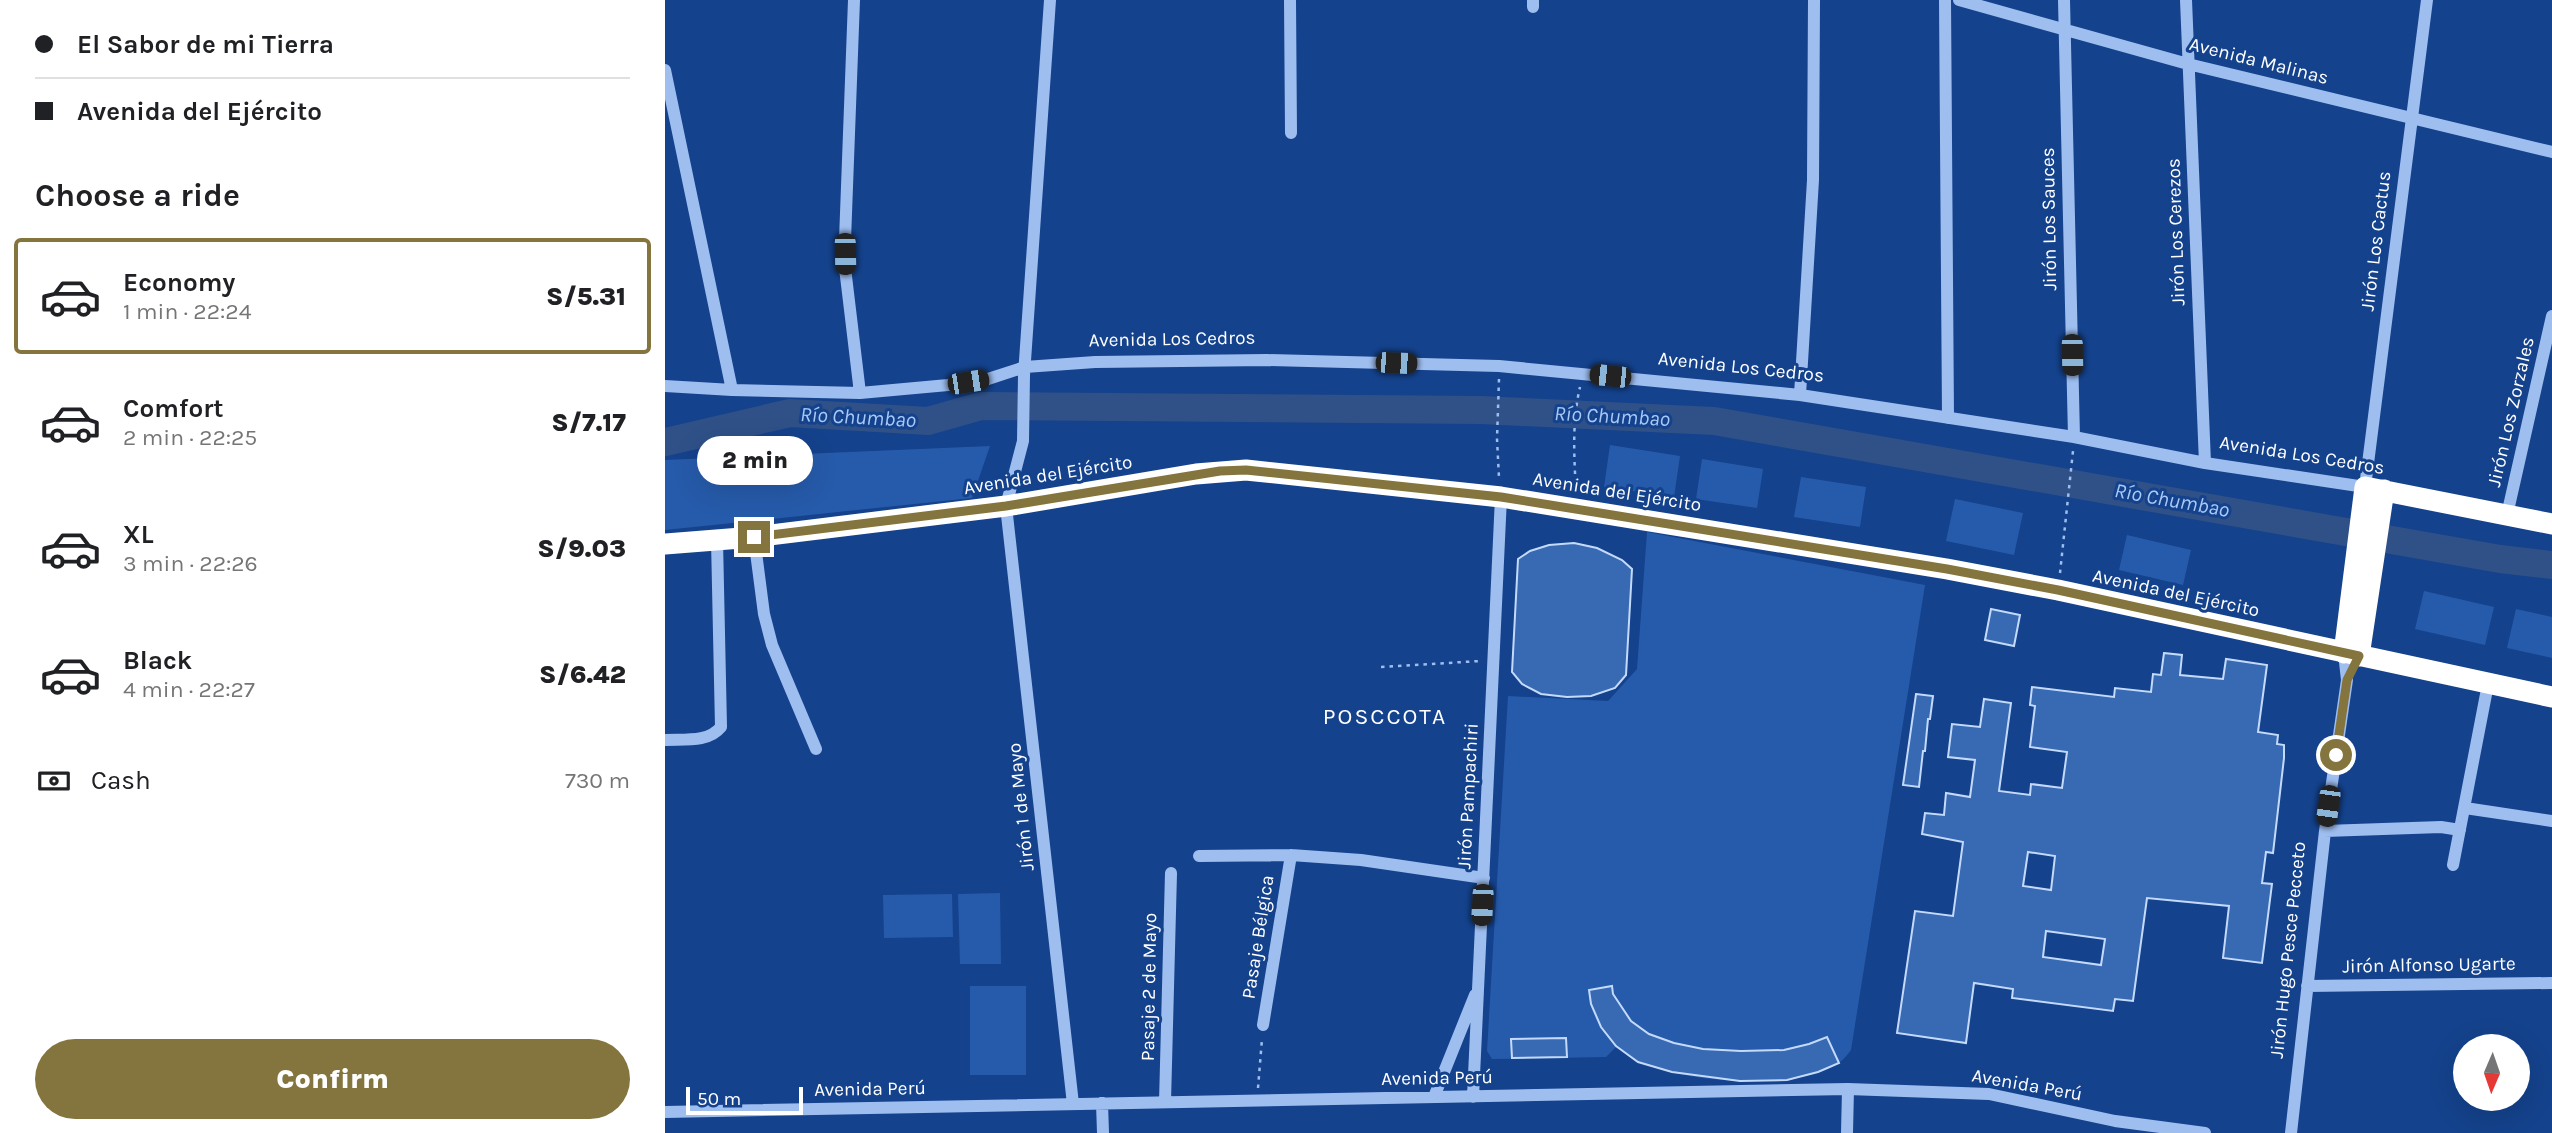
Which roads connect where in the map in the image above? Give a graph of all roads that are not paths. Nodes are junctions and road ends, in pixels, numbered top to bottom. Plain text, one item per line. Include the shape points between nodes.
1 (854, 0) edge
2 (1050, 0) edge
3 (1290, 0) edge
4 (1814, 0) edge
5 (1945, 0) edge
6 (1959, 0) edge
7 (2064, 0) edge
8 (2186, 0) edge
9 (2427, 0) edge
10 (2063, 30) junction
11 (2188, 64) junction
12 (665, 70) edge
13 (2410, 119) junction
14 (1291, 133) dead end
15 (2552, 152) edge
16 (2552, 317) edge
17 (1024, 371) junction
18 (665, 386) edge
19 (732, 390) junction
20 (860, 393) junction
21 (1800, 395) junction
22 (1948, 418) junction
23 (2074, 437) junction
24 (2205, 463) junction
25 (2373, 496) junction
26 (1501, 497) junction
27 (1006, 506) junction
28 (2507, 515) junction
29 (2552, 524) edge
30 (754, 537) junction
31 (717, 540) junction
32 (665, 544) edge
33 (2352, 654) junction
34 (2488, 684) junction
35 (2552, 696) edge
36 (665, 740) edge
37 (816, 749) dead end
38 (2465, 808) junction
39 (2552, 821) edge
40 (2460, 830) junction
41 (2325, 831) junction
42 (1291, 855) junction
43 (1199, 856) dead end
44 (2453, 865) dead end
45 (1171, 873) dead end
46 (1484, 878) junction
47 (2552, 983) edge
48 (1479, 985) junction
49 (2307, 986) junction
50 (1263, 1025) road end
51 (1848, 1089) junction
52 (1434, 1097) junction
53 (1473, 1097) junction
54 (1165, 1102) junction
55 (1102, 1103) junction
56 (1073, 1104) junction
57 (665, 1112) edge
58 (1103, 1133) edge
59 (1847, 1133) edge
60 (2205, 1133) edge
61 (2291, 1133) edge

1 - 20 street via 845,268
2 - 17 street
3 - 14 street
4 - 21 street via 1813,180
5 - 22 street
6 - 10 street, Avenida Malinas
7 - 10 street, Jirón Los Sauces
8 - 11 street, Jirón Los Cerezos
9 - 13 street, Jirón Los Cactus
10 - 11 street, Avenida Malinas
10 - 23 street, Jirón Los Sauces
11 - 13 street, Avenida Malinas
11 - 24 street, Jirón Los Cerezos
12 - 19 street
13 - 15 street, Avenida Malinas
13 - 25 street, Jirón Los Cactus
16 - 28 street, Jirón Los Zorzales
17 - 20 street, Avenida Los Cedros via 949,385
17 - 21 street, Avenida Los Cedros via 1095,362 1267,360 1499,366
17 - 27 street via 1023,441
18 - 19 street, Avenida Los Cedros
19 - 20 street, Avenida Los Cedros
21 - 22 street, Avenida Los Cedros
22 - 23 street, Avenida Los Cedros
23 - 24 street, Avenida Los Cedros
24 - 25 street, Avenida Los Cedros
25 - 28 highway, Avenida Los Cedros
25 - 33 highway, Jirón Hugo Pesce Pecceto
26 - 27 highway, Avenida del Ejército via 1246,470 1195,474
26 - 33 highway, Avenida del Ejército via 1947,569
26 - 46 street, Jirón Pampachiri
27 - 30 highway, Avenida del Ejército
27 - 56 street, Jirón 1 de Mayo
28 - 29 highway, Avenida Los Cedros
30 - 31 highway, Avenida del Ejército
30 - 37 street via 772,645
31 - 32 highway, Avenida del Ejército
31 - 36 street via 721,727 703,738
33 - 34 highway, Avenida del Ejército
33 - 41 street, Jirón Hugo Pesce Pecceto
34 - 35 highway, Avenida del Ejército
34 - 38 street
38 - 39 street
38 - 40 street
40 - 41 street
40 - 44 street
41 - 49 street, Jirón Hugo Pesce Pecceto
42 - 43 street
42 - 46 street
42 - 50 street, Pasaje Bélgica
45 - 54 street, Pasaje 2 de Mayo
46 - 48 street, Jirón Pampachiri
47 - 49 street, Jirón Alfonso Ugarte
48 - 52 street
48 - 53 street, Jirón Pampachiri
49 - 61 street, Jirón Hugo Pesce Pecceto
51 - 53 street, Avenida Perú
51 - 59 street
51 - 60 street, Avenida Perú via 1989,1094 2115,1121
52 - 53 street, Avenida Perú
52 - 54 street, Avenida Perú
54 - 55 street, Avenida Perú
55 - 56 street, Avenida Perú
55 - 58 street
56 - 57 street, Avenida Perú

